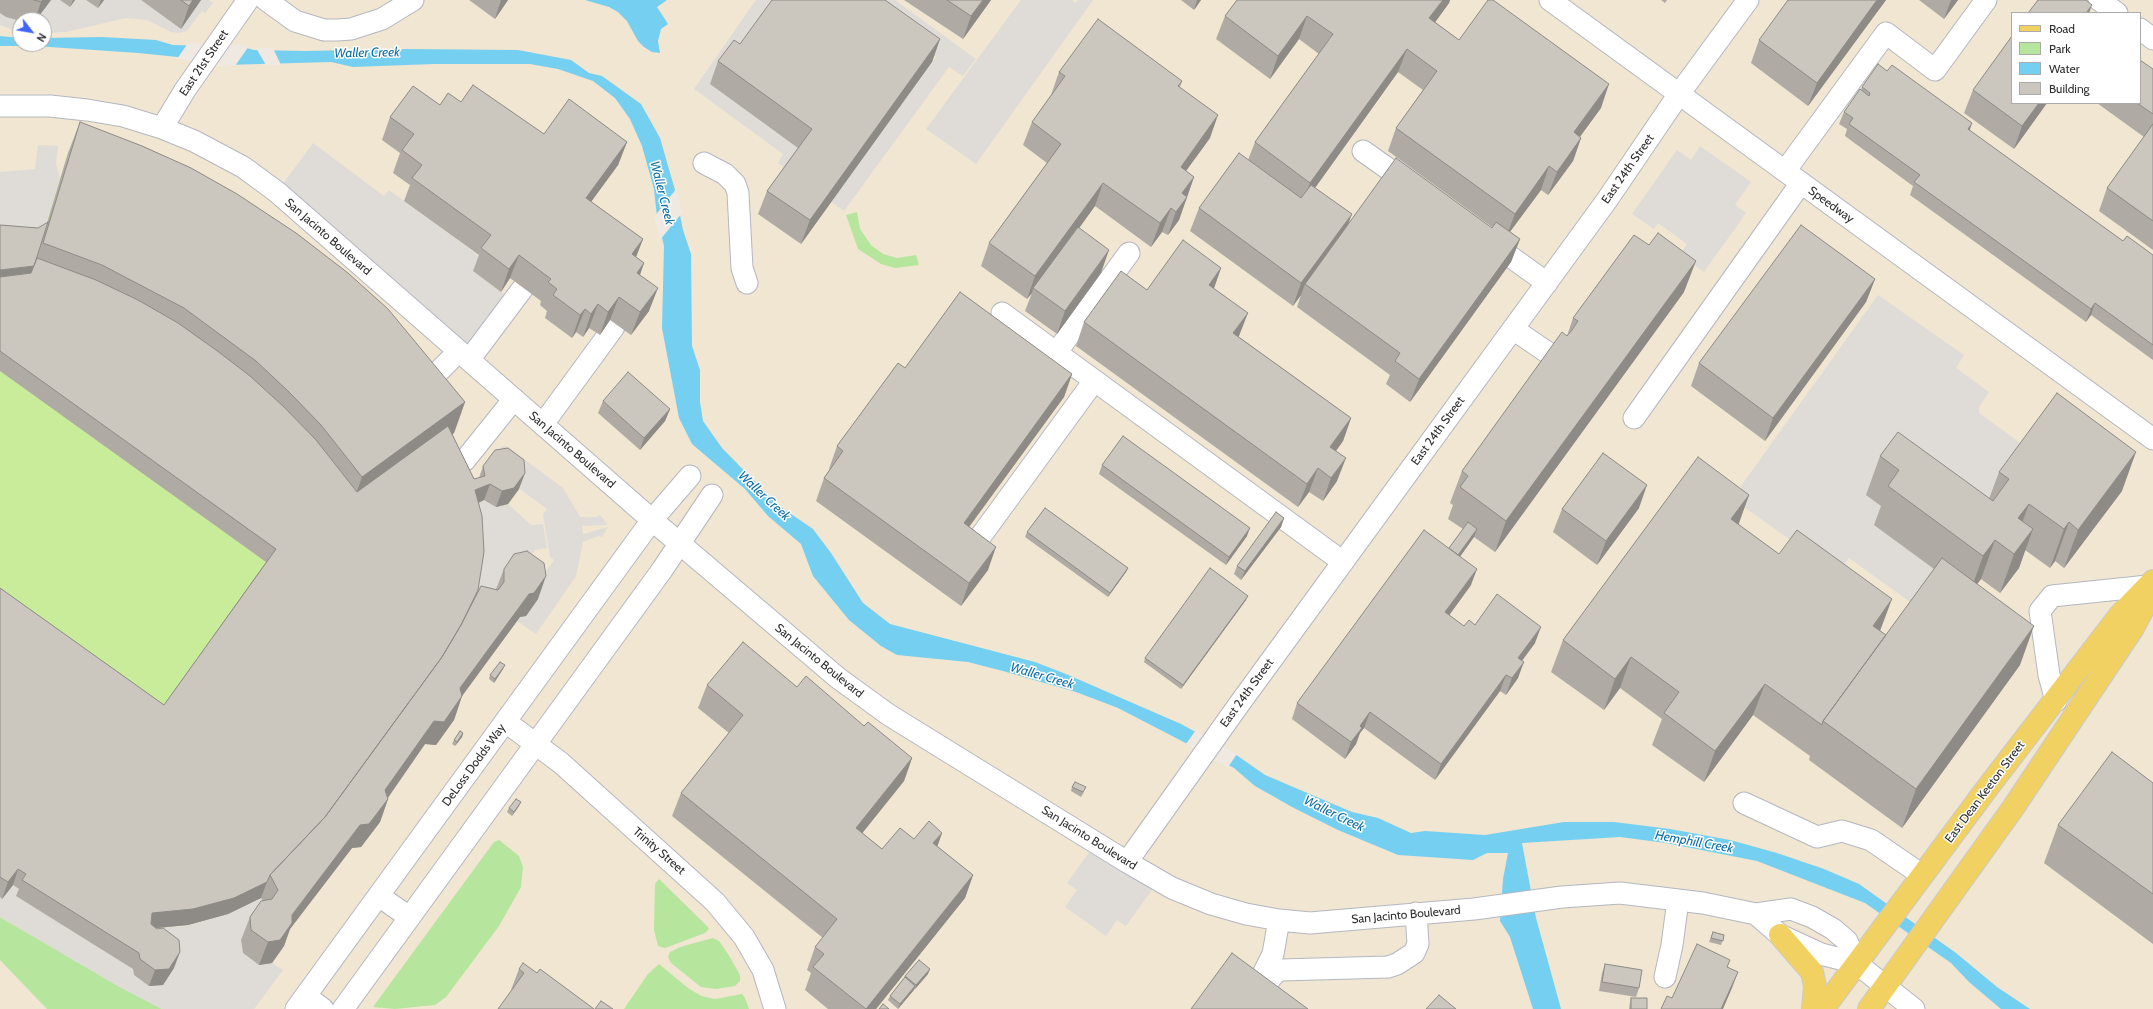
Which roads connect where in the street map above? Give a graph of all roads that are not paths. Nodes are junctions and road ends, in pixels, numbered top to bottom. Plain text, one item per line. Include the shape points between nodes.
1 (248, 0) edge
2 (266, 0) edge
3 (413, 0) edge
4 (1550, 0) edge
5 (1748, 0) edge
6 (1986, 0) edge
7 (2099, 0) edge
8 (2116, 12) edge
9 (2141, 30) edge
10 (2153, 39) edge
11 (1679, 94) junction
12 (0, 106) edge
13 (162, 128) junction
14 (1363, 151) dead end
15 (704, 163) dead end
16 (1793, 177) junction
17 (1427, 197) edge
18 (1474, 231) edge
19 (1129, 252) dead end
20 (747, 283) dead end
21 (1547, 283) junction
22 (523, 288) dead end
23 (1002, 313) dead end
24 (614, 327) edge
25 (1513, 329) junction
26 (1056, 353) junction
27 (464, 355) junction
28 (1560, 362) edge
29 (1094, 381) junction
30 (420, 391) edge
31 (514, 399) junction
32 (1634, 418) dead end
33 (543, 424) junction
34 (2153, 439) edge
35 (455, 468) edge
36 (690, 476) dead end
37 (712, 495) dead end
38 (652, 520) junction
39 (680, 544) junction
40 (967, 555) edge
41 (1343, 562) junction
42 (2151, 586) edge
43 (2056, 701) junction
44 (506, 722) junction
45 (536, 744) junction
46 (1744, 803) dead end
47 (1127, 862) junction
48 (1922, 875) junction
49 (379, 896) junction
50 (1678, 900) junction
51 (1416, 913) junction
52 (1756, 914) junction
53 (409, 917) junction
54 (1279, 920) junction
55 (1780, 935) junction
56 (1856, 963) junction
57 (1665, 977) dead end
58 (1886, 985) junction
59 (301, 1002) edge
60 (323, 1009) edge
61 (343, 1009) edge
62 (775, 1009) edge
63 (1813, 1009) edge
64 (1823, 1009) edge
65 (1869, 1009) edge
66 (1914, 1009) edge

1 - 13 street, East 21st Street via 221,36
2 - 3 street via 295,21 324,30 337,30 351,29 382,19
4 - 11 street, Speedway
5 - 11 street, East 24th Street
6 - 16 street via 1935,70 1886,34
7 - 8 street
9 - 10 street
11 - 16 street, Speedway
11 - 21 street, East 24th Street
12 - 13 street, San Jacinto Boulevard via 87,110 123,116
13 - 27 street, San Jacinto Boulevard via 225,157 258,177
14 - 17 street
15 - 20 street via 725,174 735,184 738,193 742,268
16 - 32 street
16 - 34 street, Speedway
18 - 21 street
19 - 26 street
21 - 25 street, East 24th Street
22 - 27 street
23 - 26 street
24 - 33 street
25 - 28 street
25 - 41 street, East 24th Street
26 - 29 street
27 - 30 street
27 - 31 street, San Jacinto Boulevard
29 - 40 street
29 - 41 street
31 - 33 street, San Jacinto Boulevard
31 - 35 street via 465,460
33 - 38 street, San Jacinto Boulevard
36 - 38 street, DeLoss Dodds Way
37 - 39 street
38 - 39 street, San Jacinto Boulevard
38 - 44 street, DeLoss Dodds Way
39 - 45 street
39 - 47 street, San Jacinto Boulevard via 826,668 890,715
41 - 47 street, East 24th Street
42 - 43 main road, East Dean Keeton Street via 2120,614
42 - 43 street via 2052,596 2040,611 2049,675
42 - 58 main road via 2133,628 2013,808
43 - 48 main road, East Dean Keeton Street
44 - 45 street, Trinity Street
44 - 49 street, DeLoss Dodds Way
45 - 53 street
45 - 62 street, Trinity Street via 715,902 744,937 759,963
46 - 48 street via 1817,837 1842,831 1871,840
47 - 54 street, San Jacinto Boulevard via 1172,888 1211,904
48 - 56 main road, East Dean Keeton Street
49 - 53 street
49 - 59 street, DeLoss Dodds Way
50 - 51 street, San Jacinto Boulevard via 1620,893
50 - 52 street, San Jacinto Boulevard
50 - 57 street
51 - 54 street, San Jacinto Boulevard via 1317,922
51 - 54 street via 1418,944 1414,953 1397,964 1388,967 1288,969 1274,974 1248,1005 1273,954
52 - 55 street, San Jacinto Boulevard
52 - 56 street, San Jacinto Boulevard via 1791,909 1812,917 1847,941
53 - 61 street
55 - 56 street, San Jacinto Boulevard via 1821,954
55 - 63 main road via 1812,972 1815,986
56 - 58 street, San Jacinto Boulevard
56 - 64 main road, East Dean Keeton Street
58 - 65 main road
58 - 66 street, San Jacinto Boulevard
59 - 60 street

